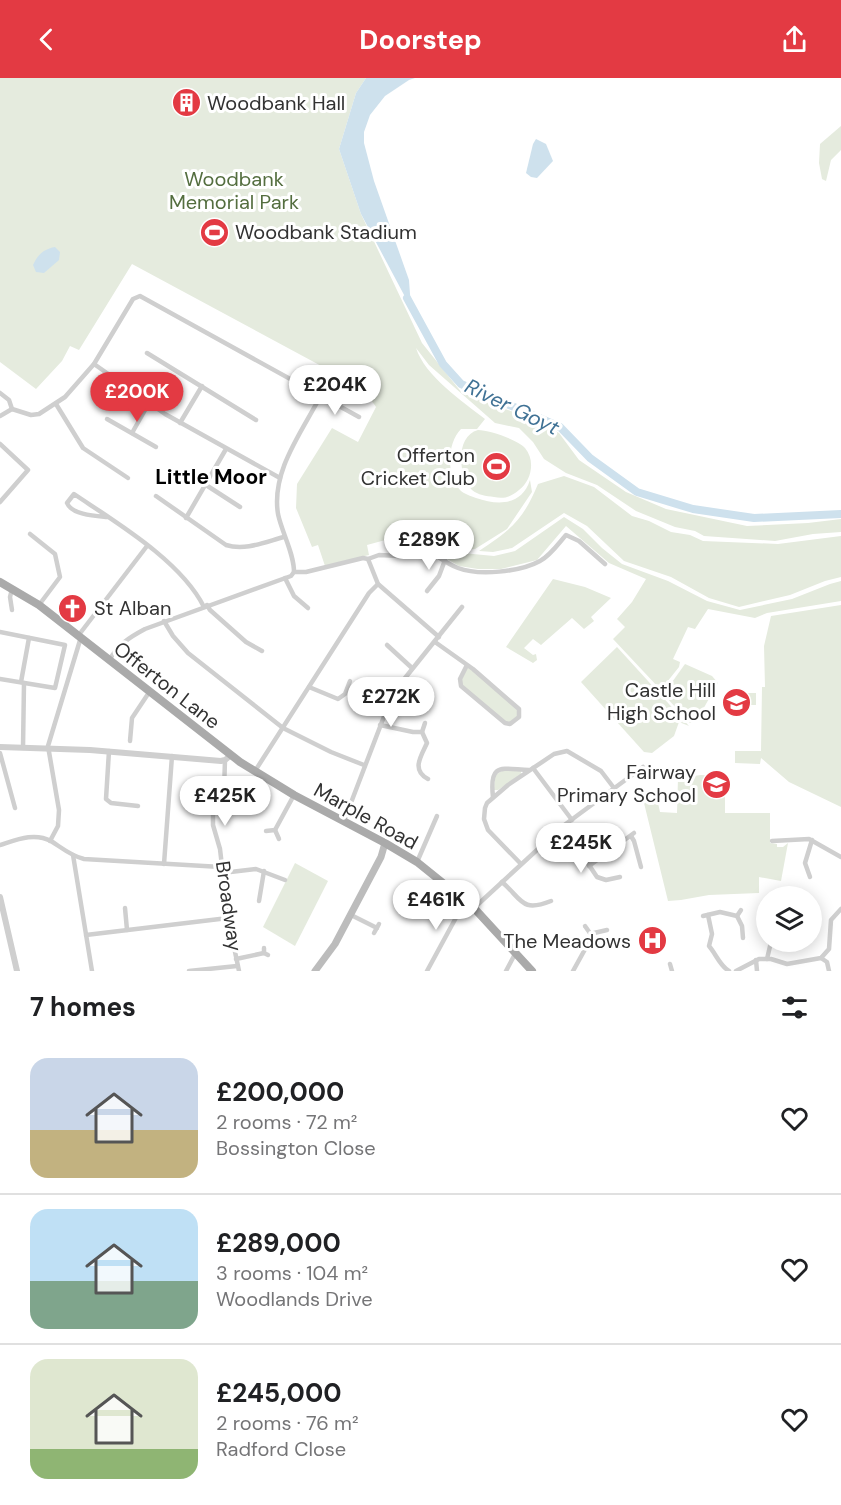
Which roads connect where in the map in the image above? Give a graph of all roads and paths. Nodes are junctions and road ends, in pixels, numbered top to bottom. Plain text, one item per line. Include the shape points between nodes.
1 (147, 353) dead end
2 (94, 364) junction
3 (202, 386) junction
4 (0, 393) edge
5 (321, 395) junction
6 (149, 403) junction
7 (56, 404) junction
8 (12, 409) junction
9 (0, 416) edge
10 (359, 417) dead end
11 (107, 419) dead end
12 (256, 420) dead end
13 (180, 423) junction
14 (132, 433) junction
15 (0, 444) edge
16 (156, 447) dead end
17 (226, 449) junction
18 (128, 478) dead end
19 (280, 478) junction
20 (206, 485) junction
21 (156, 496) dead end
22 (0, 502) edge
23 (240, 507) dead end
24 (107, 517) junction
25 (186, 518) junction
26 (30, 534) dead end
27 (284, 537) junction
28 (147, 546) junction
29 (368, 559) junction
30 (446, 561) junction
31 (605, 564) dead end
32 (294, 572) junction
33 (285, 578) junction
34 (0, 582) edge
35 (378, 584) junction
36 (12, 588) junction
37 (427, 591) dead end
38 (39, 605) junction
39 (206, 606) junction
40 (462, 607) dead end
41 (308, 608) dead end
42 (12, 610) dead end
43 (164, 621) junction
44 (0, 632) edge
45 (79, 637) junction
46 (29, 638) junction
47 (437, 639) junction
48 (387, 645) dead end
49 (262, 651) dead end
50 (110, 661) junction
51 (467, 665) junction
52 (412, 668) junction
53 (0, 679) edge
54 (350, 681) dead end
55 (22, 682) junction
56 (309, 687) junction
57 (150, 691) junction
58 (425, 723) dead end
59 (380, 725) junction
60 (283, 728) junction
61 (422, 732) junction
62 (130, 741) dead end
63 (0, 747) edge
64 (23, 748) junction
65 (48, 748) junction
66 (109, 751) junction
67 (0, 753) edge
68 (225, 754) junction
69 (172, 756) junction
70 (211, 759) junction
71 (364, 765) junction
72 (643, 767) dead end
73 (532, 769) junction
74 (255, 771) junction
75 (428, 779) dead end
76 (614, 788) junction
77 (294, 795) junction
78 (493, 797) junction
79 (138, 806) dead end
80 (212, 806) dead end
81 (15, 808) dead end
82 (235, 812) dead end
83 (437, 816) dead end
84 (344, 820) junction
85 (572, 820) junction
86 (563, 826) junction
87 (266, 831) dead end
88 (275, 831) junction
89 (279, 839) dead end
90 (812, 840) junction
91 (50, 841) junction
92 (772, 841) dead end
93 (388, 844) junction
94 (0, 845) edge
95 (73, 855) junction
96 (841, 857) edge
97 (417, 862) junction
98 (164, 864) junction
99 (521, 864) junction
100 (641, 864) dead end
101 (589, 866) junction
102 (221, 867) junction
103 (264, 871) junction
104 (222, 873) junction
105 (800, 874) dead end
106 (620, 877) dead end
107 (285, 880) dead end
108 (502, 882) junction
109 (0, 897) edge
110 (259, 901) dead end
111 (465, 901) junction
112 (551, 901) dead end
113 (125, 908) dead end
114 (474, 909) junction
115 (841, 909) edge
116 (741, 910) dead end
117 (351, 915) junction
118 (737, 916) junction
119 (228, 918) junction
120 (585, 926) dead end
121 (377, 928) dead end
122 (127, 930) junction
123 (607, 930) dead end
124 (86, 935) junction
125 (592, 936) junction
126 (742, 938) dead end
127 (265, 952) dead end
128 (768, 952) edge
129 (515, 954) junction
130 (822, 958) junction
131 (236, 959) junction
132 (766, 959) junction
133 (756, 960) junction
134 (798, 963) junction
135 (670, 964) dead end
136 (238, 968) edge
137 (16, 971) edge
138 (92, 971) edge
139 (189, 971) edge
140 (315, 971) edge
141 (428, 971) edge
142 (506, 971) edge
143 (532, 971) edge
144 (573, 971) edge
145 (672, 971) edge
146 (729, 971) edge
147 (736, 971) edge
148 (758, 971) edge
149 (799, 971) edge
150 (830, 971) edge

1 - 3 street
2 - 5 street via 137,296 142,296
2 - 6 street
2 - 7 street
3 - 12 street
3 - 13 street
4 - 8 street
5 - 10 street
5 - 19 street
6 - 13 street
6 - 14 street
7 - 8 street via 35,415
7 - 18 street via 83,448
8 - 9 street
11 - 14 street
13 - 17 street
14 - 16 street
15 - 22 street via 28,470
17 - 19 street
17 - 20 street
19 - 27 street via 277,503
20 - 23 street
20 - 25 street
21 - 25 street
24 - 24 street via 75,494 67,503 72,509
24 - 28 street
25 - 27 street via 233,547
26 - 38 street via 55,554 59,568 60,577
27 - 32 street
28 - 39 street via 188,581
28 - 45 street
29 - 30 street via 426,549
29 - 32 street
29 - 35 street
30 - 31 street via 478,572 529,566 542,560 566,535
30 - 37 street
32 - 33 street
33 - 39 street
33 - 41 street via 294,596
34 - 36 main road, Offerton Lane
35 - 47 street
35 - 56 street
36 - 38 main road, Offerton Lane
36 - 42 street
38 - 45 main road, Offerton Lane
39 - 43 street
39 - 49 street via 246,642
40 - 47 street
43 - 50 street via 129,637 114,651
43 - 60 street via 188,653
44 - 46 street
45 - 50 main road, Offerton Lane
45 - 65 street
46 - 55 street
46 - 55 street via 63,645 65,649 55,688
47 - 51 street
47 - 52 street
48 - 52 street
50 - 57 main road, Offerton Lane
51 - 51 street via 519,709 519,717 505,723 461,686
52 - 59 street via 393,693
53 - 55 street
54 - 56 street via 345,694 338,699
55 - 64 street
56 - 60 street
57 - 62 street via 132,718
57 - 68 main road, Offerton Lane
58 - 61 street
59 - 61 street
59 - 71 street
60 - 71 street
60 - 74 street
61 - 75 street via 427,743 417,765
63 - 64 street
64 - 65 street
65 - 66 street
65 - 91 street via 59,810 58,826
66 - 69 street
66 - 79 street via 106,799
67 - 81 street
68 - 70 street
68 - 70 street
68 - 74 main road, Marple Road
68 - 82 street via 224,791
69 - 70 street
69 - 98 street
71 - 84 street
72 - 76 street
73 - 76 street via 558,752 567,751 601,771
73 - 78 street
73 - 78 street via 496,772 491,780
73 - 85 street
74 - 77 main road, Marple Road
76 - 85 street
77 - 84 main road, Marple Road
77 - 88 street
78 - 99 street via 485,808 486,825
80 - 102 street, Broadway
83 - 97 street
84 - 93 main road, Marple Road
85 - 86 street
86 - 99 street
86 - 101 street
87 - 88 street
88 - 89 street
90 - 92 street
90 - 96 street
90 - 105 street via 806,854 808,874
91 - 94 street via 27,837
91 - 95 street
93 - 97 main road, Marple Road
93 - 117 main road
95 - 98 street via 92,860
95 - 124 street
97 - 111 main road, Marple Road
98 - 102 street
99 - 108 street
100 - 101 street via 632,835
101 - 106 street via 599,878
102 - 104 street, Broadway
103 - 104 street
103 - 107 street
103 - 110 street
104 - 119 street, Broadway
108 - 112 street via 526,905 534,907
108 - 114 street
109 - 137 street
111 - 114 main road, Marple Road
111 - 141 street
113 - 122 street
114 - 129 main road, Marple Road
115 - 130 street via 831,920 830,944
116 - 118 street
117 - 121 street
117 - 140 main road
118 - 126 street
118 - 146 street via 720,912 705,916 712,934 709,946
119 - 122 street
119 - 131 street, Broadway
120 - 125 street
122 - 124 street
123 - 125 street
124 - 138 street
125 - 144 street
127 - 131 street
128 - 132 street
129 - 142 street
129 - 143 main road, Marple Road
130 - 134 street
130 - 150 street via 828,962
131 - 136 street, Broadway
132 - 133 street
132 - 134 street
133 - 147 street
133 - 148 street
134 - 149 street
135 - 145 street
136 - 139 street

